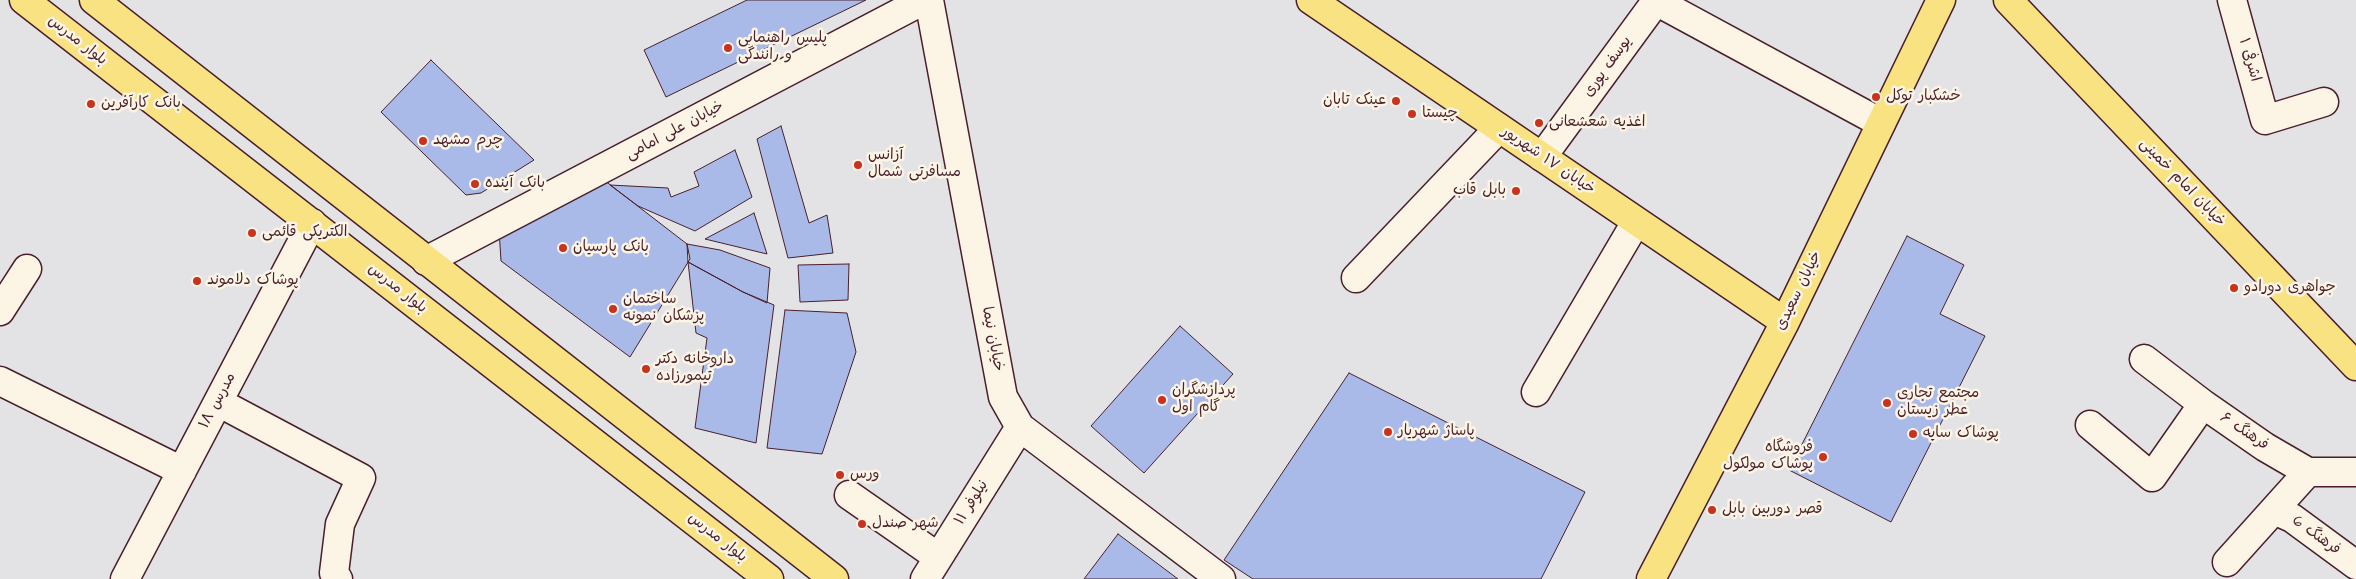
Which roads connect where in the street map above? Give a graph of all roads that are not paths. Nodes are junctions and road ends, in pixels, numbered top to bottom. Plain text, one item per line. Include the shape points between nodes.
1 (24, 0) edge
2 (94, 0) edge
3 (924, 0) edge
4 (929, 0) edge
5 (1311, 0) edge
6 (1656, 0) edge
7 (1941, 0) edge
8 (2008, 0) edge
9 (2030, 0) edge
10 (2232, 0) edge
11 (2040, 34) junction
12 (2324, 102) dead end
13 (1881, 123) junction
14 (1499, 128) junction
15 (1542, 157) junction
16 (1636, 222) junction
17 (312, 223) junction
18 (426, 261) junction
19 (27, 268) dead end
20 (1356, 278) dead end
21 (0, 311) edge
22 (1785, 322) junction
23 (2144, 359) dead end
24 (2356, 366) edge
25 (0, 381) edge
26 (1536, 392) dead end
27 (218, 402) junction
28 (2202, 404) junction
29 (2090, 425) dead end
30 (1020, 426) junction
31 (182, 471) junction
32 (2308, 472) junction
33 (2356, 472) edge
34 (850, 495) dead end
35 (2274, 510) junction
36 (2227, 562) dead end
37 (2356, 566) edge
38 (932, 568) edge
39 (125, 579) edge
40 (338, 579) edge
41 (769, 579) edge
42 (834, 579) edge
43 (1220, 579) edge
44 (1651, 579) edge

1 - 17 main road, بلوار مدرس
2 - 18 main road
3 - 18 street, خیابان علی امامی
4 - 30 street, خیابان نیما via 1003,397
5 - 14 main road, خیابان ۱۷ شهریور
6 - 13 street
6 - 15 street, یوسف پوری
7 - 13 main road, خیابان سعیدی
8 - 11 main road, خیابان امام خمینی
9 - 11 main road
10 - 12 street, اشرفی ۱ via 2265,120
11 - 24 main road, خیابان امام خمینی
13 - 22 main road, خیابان سعیدی
14 - 15 main road, خیابان ۱۷ شهریور
14 - 20 street
15 - 16 main road, خیابان ۱۷ شهریور
16 - 22 main road, خیابان ۱۷ شهریور
16 - 26 street
17 - 27 street, مدرس ۱۸
17 - 41 main road, بلوار مدرس
18 - 42 main road
19 - 21 street
22 - 44 main road, خیابان سعیدی
23 - 28 street, فرهنگ ۶
25 - 31 street
27 - 31 street, مدرس ۱۸
27 - 40 street via 361,478 340,524 334,572
28 - 29 street via 2152,477
28 - 32 street, فرهنگ ۶
30 - 38 street, نیلوفر ۱۱
30 - 43 street, خیابان نیما
31 - 39 street, مدرس ۱۸
32 - 33 street
32 - 35 street
34 - 38 street
35 - 36 street
35 - 37 street, فرهنگ 6 via 2292,518

